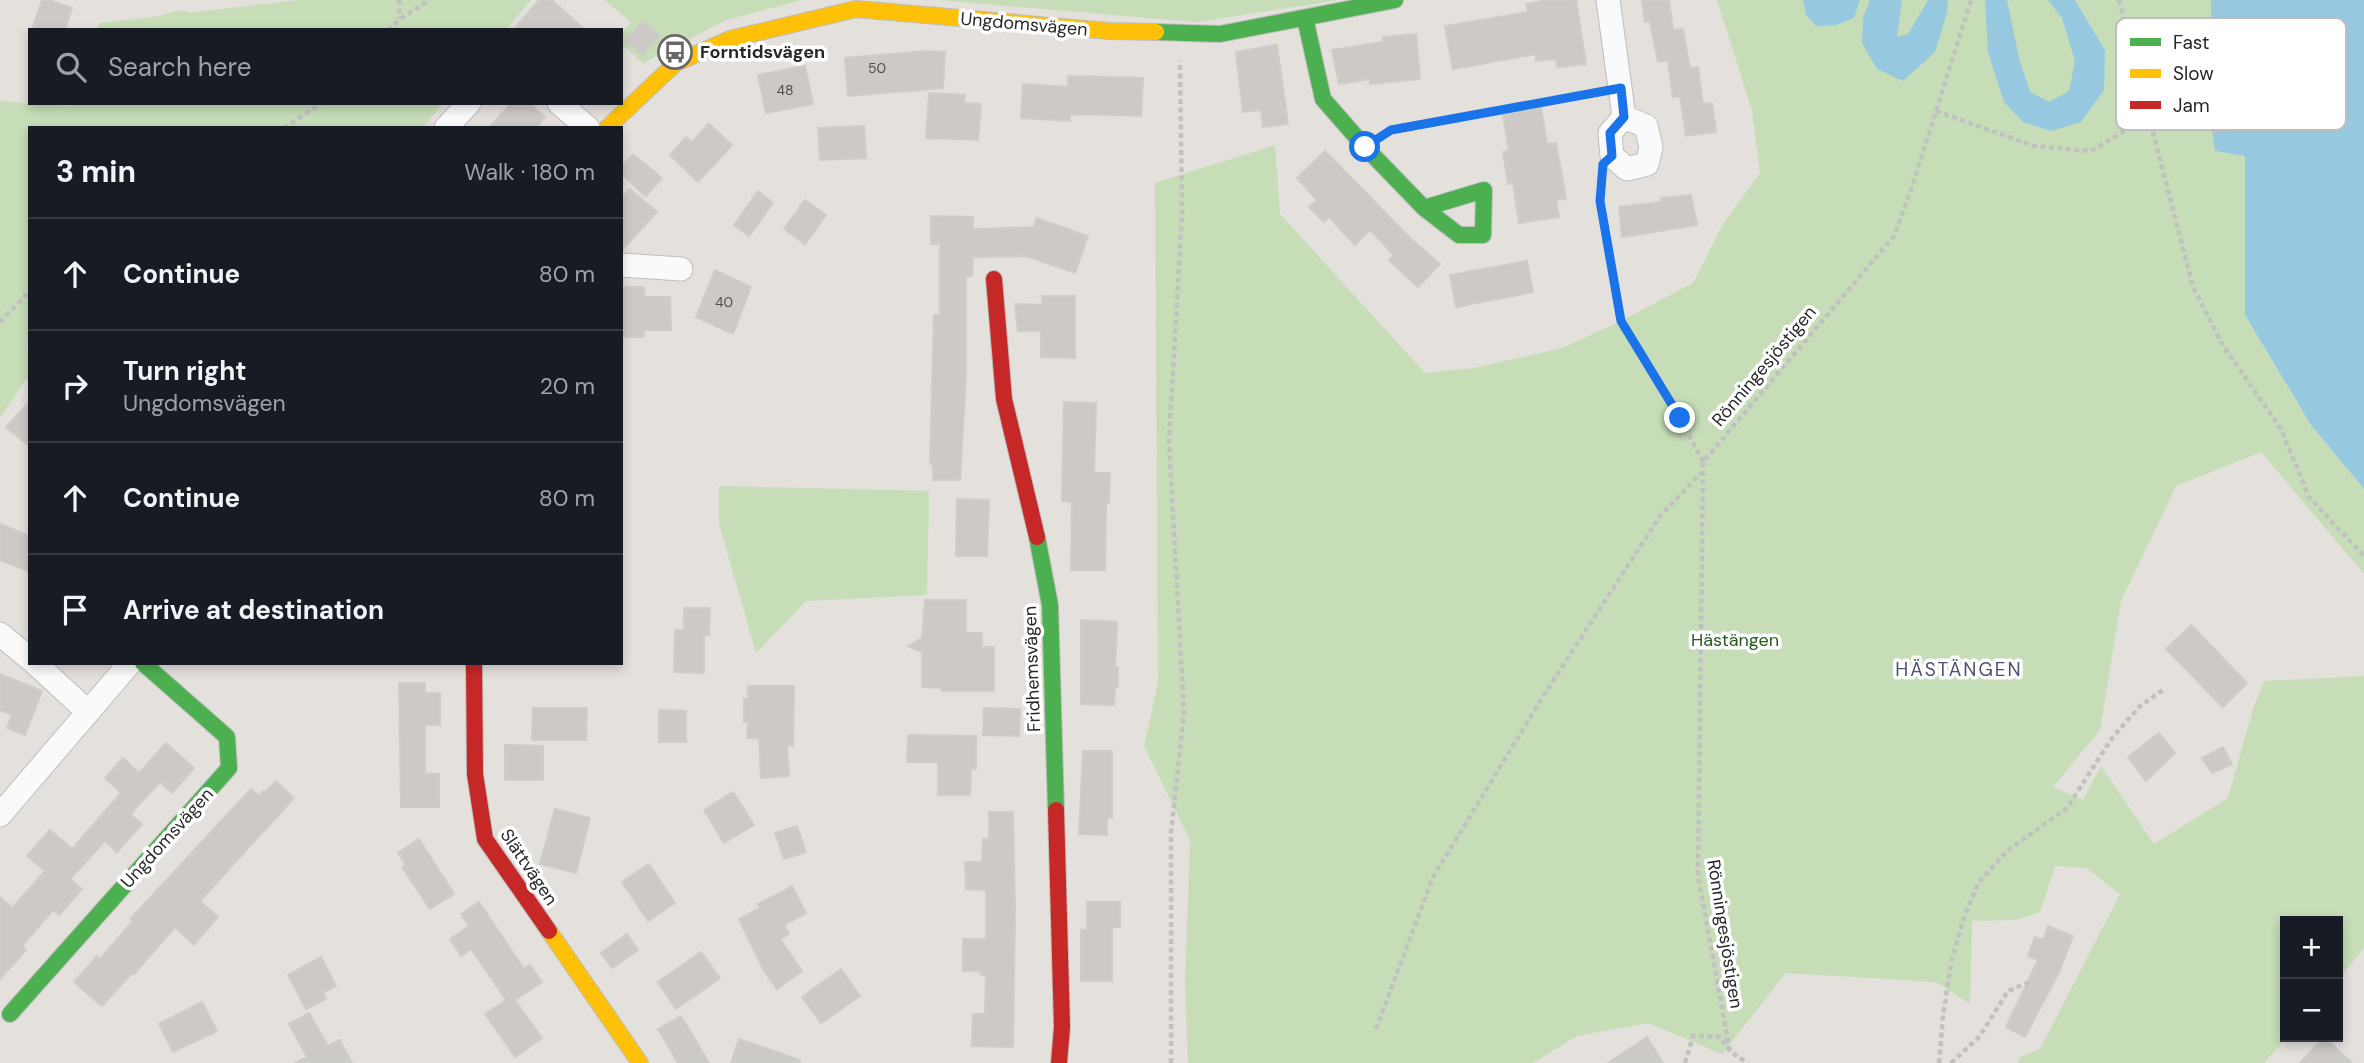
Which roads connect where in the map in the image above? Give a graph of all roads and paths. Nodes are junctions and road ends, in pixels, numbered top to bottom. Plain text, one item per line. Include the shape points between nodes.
1 (399, 0) edge
2 (430, 0) edge
3 (1395, 0) edge
4 (1608, 0) edge
5 (1971, 0) edge
6 (2119, 0) edge
7 (855, 5) edge
8 (1305, 18) junction
9 (2124, 18) edge
10 (400, 19) junction
11 (390, 28) edge
12 (1180, 33) junction
13 (1621, 88) junction
14 (319, 105) edge
15 (467, 105) edge
16 (561, 105) edge
17 (1936, 111) junction
18 (1624, 117) junction
19 (287, 126) edge
20 (448, 126) edge
21 (586, 126) edge
22 (609, 126) edge
23 (2126, 130) edge
24 (2153, 130) edge
25 (2222, 130) edge
26 (2212, 132) dead end
27 (1365, 147) junction
28 (1612, 156) junction
29 (1424, 208) dead end
30 (623, 265) edge
31 (681, 269) dead end
32 (995, 279) dead end
33 (28, 293) edge
34 (0, 322) edge
35 (1703, 462) junction
36 (1703, 472) junction
37 (2364, 556) edge
38 (0, 634) edge
39 (28, 657) edge
40 (37, 665) edge
41 (128, 665) edge
42 (145, 665) edge
43 (474, 665) edge
44 (2163, 690) dead end
45 (88, 712) junction
46 (0, 815) edge
47 (2030, 982) dead end
48 (10, 1014) dead end
49 (1376, 1029) dead end
50 (1730, 1051) junction
51 (640, 1063) edge
52 (1059, 1063) edge
53 (1171, 1063) edge
54 (1685, 1063) edge
55 (1747, 1063) edge
56 (1939, 1063) edge
57 (1951, 1063) edge

1 - 10 path
2 - 10 path
3 - 8 street, Ungdomsvägen
4 - 13 street
5 - 17 path, Rönningesjöstigen
6 - 9 path
7 - 12 street, Ungdomsvägen via 1109,31
7 - 22 street, Ungdomsvägen via 730,39 676,63
8 - 12 street, Ungdomsvägen via 1220,34
8 - 27 street via 1324,99
10 - 11 path
12 - 53 path via 1182,213 1169,441 1184,713 1171,833
13 - 18 street
13 - 27 path via 1391,130
14 - 19 path
15 - 20 street
16 - 21 street
17 - 23 path via 2034,146 2091,151
17 - 35 path, Rönningesjöstigen via 1894,236
18 - 28 street via 1610,133
18 - 28 street via 1646,126 1651,147 1647,164 1627,169
24 - 37 path via 2193,287 2222,344 2281,429 2309,497
25 - 26 path
27 - 29 street
28 - 35 path via 1603,164 1600,201 1621,321
30 - 31 street
32 - 52 street, Fridhemsvägen via 1004,399 1050,605 1062,1027
33 - 34 path
35 - 36 path, Rönningesjöstigen
36 - 49 path via 1660,516 1433,877
36 - 50 path, Rönningesjöstigen via 1698,876
38 - 39 street
40 - 45 street
41 - 45 street
42 - 48 street, Ungdomsvägen via 227,737 229,768
43 - 51 street, Slättvägen via 474,775 485,839
44 - 56 path via 2140,706 2112,738 2067,808 2007,852 1979,882 1951,963
45 - 46 street
47 - 57 path via 2008,991 1980,1036
50 - 54 path via 1721,1037 1693,1036
50 - 55 path

